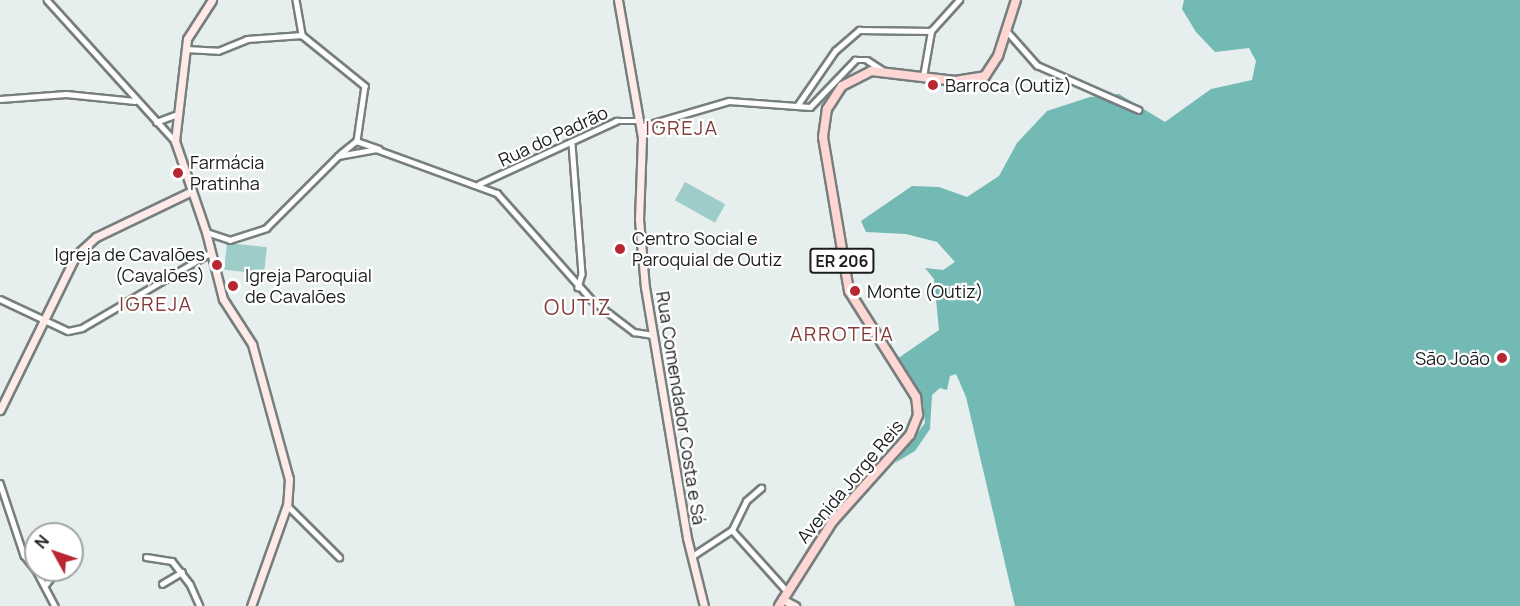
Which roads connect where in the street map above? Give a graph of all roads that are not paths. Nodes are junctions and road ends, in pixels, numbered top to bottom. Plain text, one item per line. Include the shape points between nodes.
1 (47, 0) edge
2 (212, 0) edge
3 (296, 0) edge
4 (618, 0) edge
5 (959, 0) edge
6 (1016, 0) edge
7 (1006, 30) junction
8 (931, 31) junction
9 (302, 35) junction
10 (185, 49) junction
11 (884, 71) junction
12 (923, 77) junction
13 (0, 99) edge
14 (135, 102) junction
15 (797, 106) junction
16 (1139, 110) dead end
17 (175, 115) junction
18 (156, 122) junction
19 (640, 124) junction
20 (175, 141) junction
21 (357, 141) junction
22 (572, 144) junction
23 (385, 152) junction
24 (339, 156) junction
25 (479, 184) junction
26 (192, 191) junction
27 (206, 232) junction
28 (210, 253) junction
29 (578, 287) junction
30 (0, 299) edge
31 (43, 318) junction
32 (653, 335) junction
33 (0, 410) edge
34 (0, 483) edge
35 (761, 488) dead end
36 (287, 505) junction
37 (732, 530) junction
38 (24, 555) edge
39 (146, 557) dead end
40 (339, 557) dead end
41 (691, 557) junction
42 (183, 572) junction
43 (46, 584) edge
44 (162, 584) dead end
45 (786, 590) junction
46 (781, 603) edge
47 (56, 606) edge
48 (200, 606) edge
49 (251, 606) edge
50 (704, 606) edge
51 (795, 606) edge

1 - 14 street
2 - 10 street
3 - 9 street
4 - 19 street, Rua Comendador Costa e Sá
5 - 8 street
6 - 7 main road, Avenida Jorge Reis / ER 206
7 - 12 main road, Avenida Jorge Reis / ER 206 via 985,76 970,81
7 - 16 street via 1038,65
8 - 12 street
8 - 15 street via 859,30 834,51
9 - 10 street via 247,39 218,51
9 - 21 street via 365,86
10 - 17 street
11 - 12 main road, Avenida Jorge Reis / ER 206
11 - 15 street via 867,60 855,60 810,107
11 - 45 main road, Avenida Jorge Reis / ER 206 via 863,73 842,86 827,109 823,137 849,291 916,397 918,419 906,441 846,503
13 - 14 street via 66,94
14 - 18 street
15 - 19 street, Rua do Padrão via 729,101
17 - 18 street
17 - 20 street
18 - 20 street
19 - 22 street, Rua do Padrão via 616,121
19 - 32 street, Rua Comendador Costa e Sá via 644,153 639,234
20 - 26 street
21 - 23 street
21 - 24 street
22 - 25 street, Rua do Padrão
22 - 29 street via 582,274
23 - 24 street
23 - 25 street
24 - 27 street via 266,228 230,240
25 - 29 street via 510,203 536,240
26 - 27 street
26 - 31 street via 86,244 69,265
27 - 28 street
28 - 31 street via 82,328 68,331
28 - 36 street via 223,299 252,344 289,479
29 - 32 street via 627,327
30 - 31 street
31 - 33 street
32 - 41 street, Rua Comendador Costa e Sá
34 - 38 street
35 - 37 street via 746,501
36 - 40 street
36 - 49 street
37 - 41 street
37 - 45 street
39 - 42 street via 172,561
41 - 50 street, Rua Comendador Costa e Sá
42 - 44 street
42 - 48 street
43 - 47 street
45 - 46 main road, Avenida Jorge Reis / ER 206
46 - 51 street

